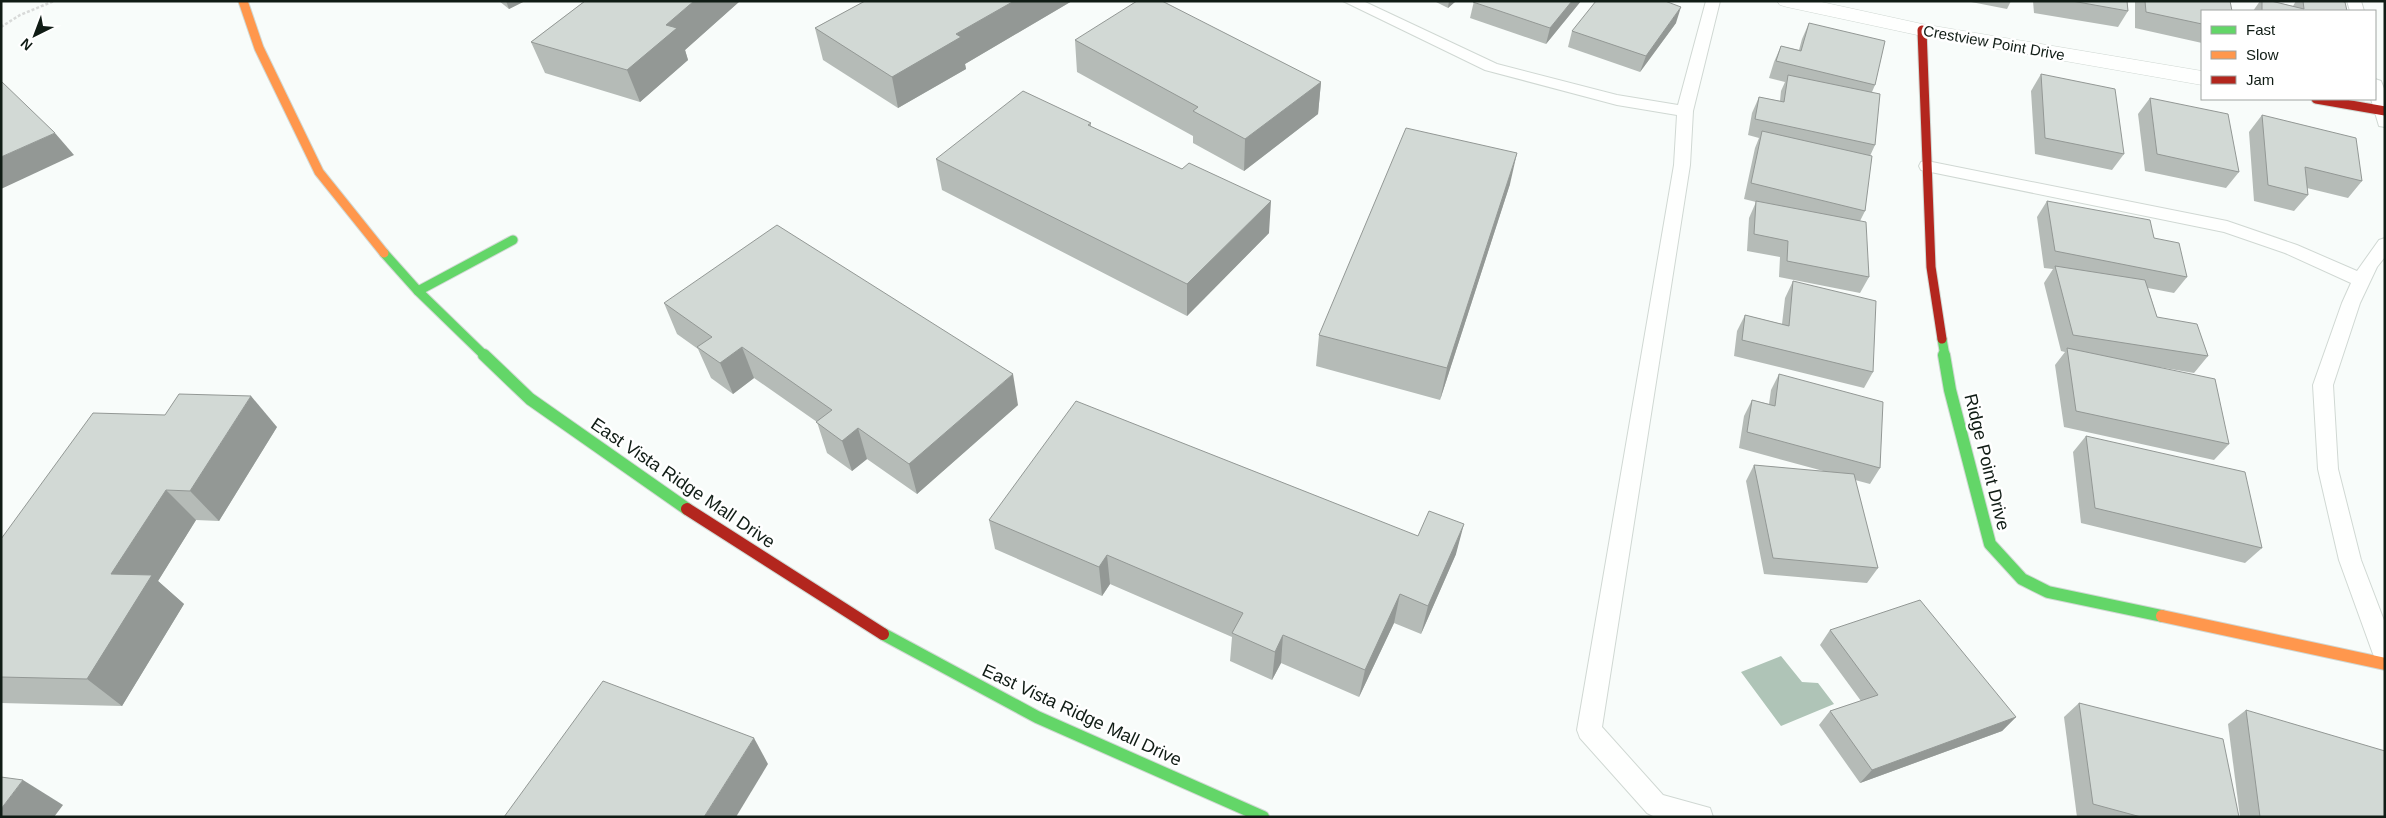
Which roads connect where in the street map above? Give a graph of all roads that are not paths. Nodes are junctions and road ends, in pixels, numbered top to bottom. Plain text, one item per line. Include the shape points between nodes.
1 (243, 1) edge
2 (1350, 1) edge
3 (1713, 1) edge
4 (1787, 1) edge
5 (1922, 30) junction
6 (2201, 78) edge
7 (2376, 87) edge
8 (2320, 100) edge
9 (1685, 111) junction
10 (2384, 115) edge
11 (1927, 166) junction
12 (512, 240) dead end
13 (2385, 244) edge
14 (2361, 280) junction
15 (418, 291) junction
16 (2385, 654) edge
17 (2385, 664) edge
18 (1263, 817) edge
19 (1700, 817) edge

1 - 15 main road, East Vista Ridge Mall Drive via 259,48 319,172 364,231
2 - 9 lane via 1491,68 1617,100
3 - 9 lane
4 - 5 street, Crestview Point Drive
5 - 6 street, Crestview Point Drive
5 - 11 main road, Ridge Point Drive
7 - 10 lane
8 - 10 main road
9 - 19 lane via 1682,165 1589,730 1656,805
11 - 14 lane via 2227,227 2291,249
11 - 17 main road, Ridge Point Drive via 1931,267 1950,390 1990,544 2005,562 2022,578 2048,592
12 - 15 main road
13 - 14 lane
14 - 16 lane via 2323,385 2328,469 2350,560
15 - 18 main road, East Vista Ridge Mall Drive via 530,399 702,520 895,641 1037,717

